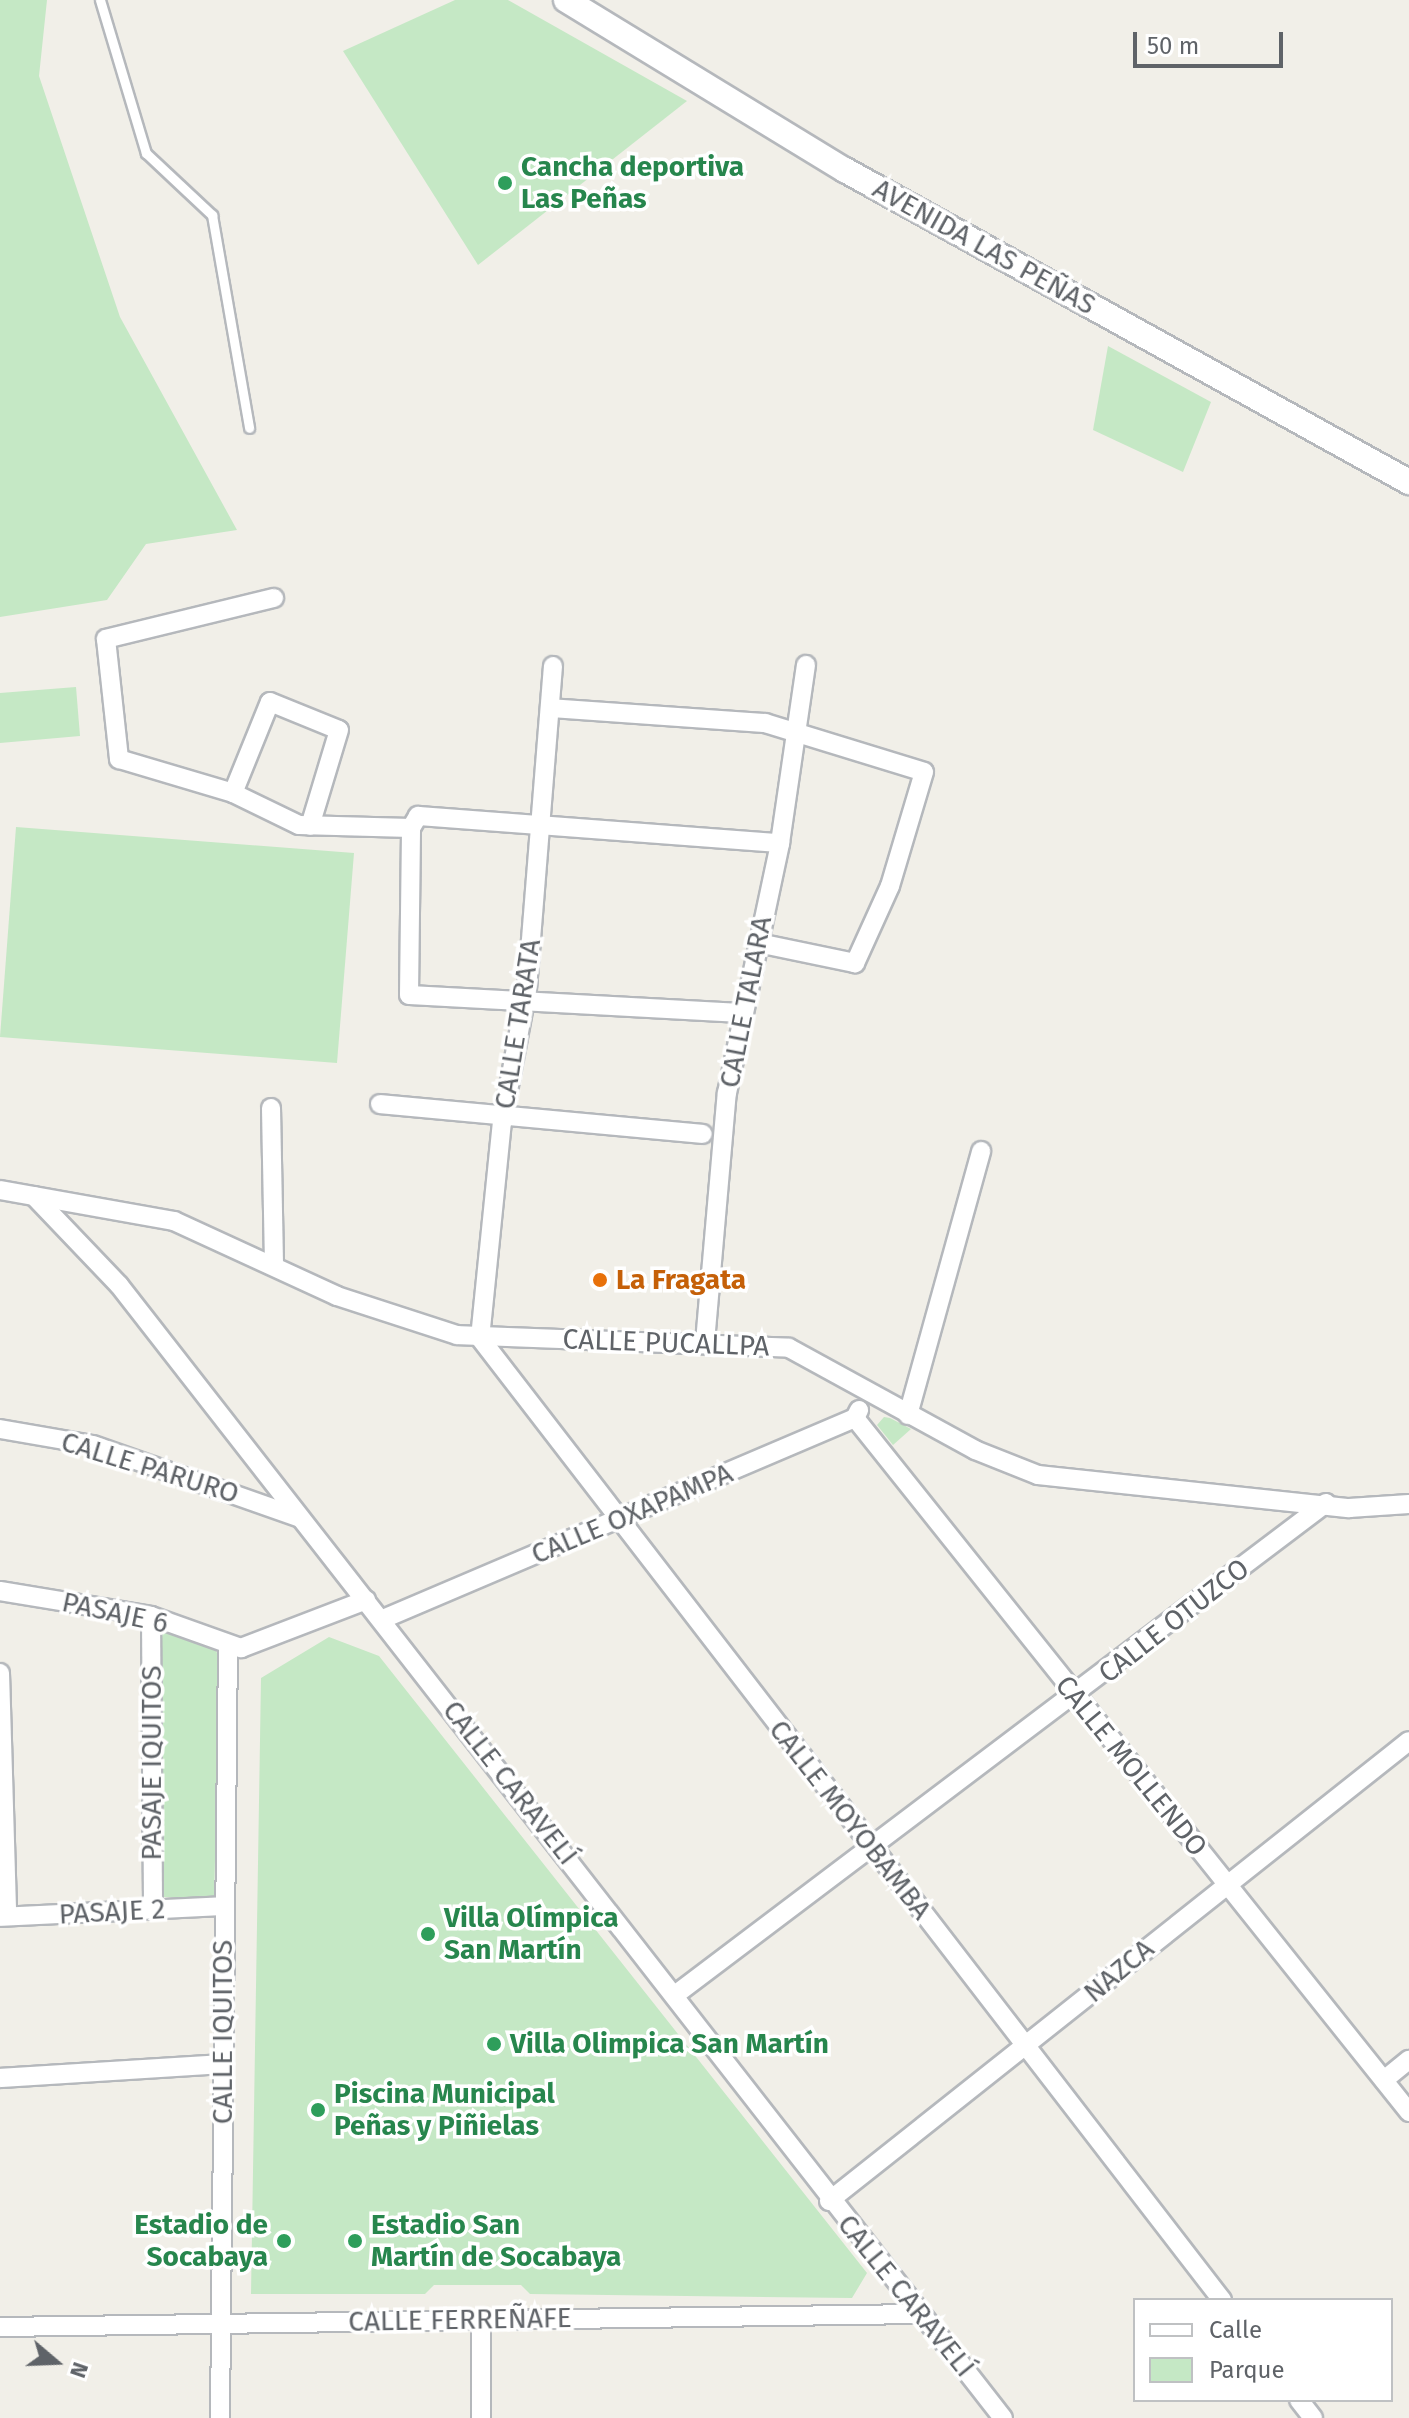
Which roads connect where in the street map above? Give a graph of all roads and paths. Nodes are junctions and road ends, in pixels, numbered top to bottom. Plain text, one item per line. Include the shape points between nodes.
1 (100, 0) edge
2 (566, 0) edge
3 (249, 428) dead end
4 (1409, 482) edge
5 (274, 598) dead end
6 (806, 665) dead end
7 (553, 666) dead end
8 (550, 708) junction
9 (797, 732) junction
10 (233, 793) junction
11 (310, 826) junction
12 (411, 828) junction
13 (542, 828) junction
14 (780, 843) junction
15 (758, 943) junction
16 (526, 1001) junction
17 (741, 1013) junction
18 (380, 1104) dead end
19 (271, 1108) dead end
20 (507, 1115) junction
21 (703, 1134) dead end
22 (981, 1151) dead end
23 (0, 1190) edge
24 (34, 1196) junction
25 (274, 1265) junction
26 (480, 1338) junction
27 (705, 1342) junction
28 (868, 1393) junction
29 (908, 1415) junction
30 (855, 1418) junction
31 (0, 1429) edge
32 (1326, 1503) junction
33 (1409, 1504) edge
34 (298, 1517) junction
35 (617, 1521) junction
36 (0, 1591) edge
37 (366, 1600) junction
38 (151, 1616) junction
39 (383, 1619) junction
40 (228, 1645) junction
41 (0, 1673) edge
42 (1074, 1698) junction
43 (1409, 1741) edge
44 (872, 1849) junction
45 (1225, 1882) junction
46 (224, 1906) junction
47 (153, 1910) junction
48 (4, 1917) edge
49 (675, 1995) junction
50 (1028, 2048) junction
51 (1409, 2060) edge
52 (223, 2064) junction
53 (0, 2078) edge
54 (1384, 2080) junction
55 (1409, 2112) edge
56 (829, 2201) junction
57 (1220, 2298) edge
58 (921, 2314) junction
59 (221, 2322) junction
60 (481, 2322) junction
61 (0, 2327) edge
62 (1301, 2402) edge
63 (220, 2418) edge
64 (481, 2418) edge
65 (1003, 2418) edge
66 (1313, 2418) edge

1 - 3 lane via 146,153 212,215
2 - 4 street, AVENIDA LAS PEÑAS via 845,170
5 - 10 street via 106,639 119,759
6 - 9 street, CALLE TALARA
7 - 8 street, CALLE TARATA
8 - 9 street
8 - 13 street, CALLE TARATA
9 - 14 street, CALLE TALARA
9 - 15 street via 924,772 890,886 855,963
10 - 11 street
10 - 11 street via 268,704 326,724 343,736
11 - 12 street
12 - 13 street via 418,816
12 - 16 street via 407,993
13 - 14 street
13 - 16 street, CALLE TARATA
14 - 15 street, CALLE TALARA
15 - 17 street, CALLE TALARA
16 - 17 street
16 - 20 street, CALLE TARATA
17 - 27 street, CALLE TALARA
18 - 20 street
19 - 25 street
20 - 21 street
20 - 26 street, CALLE TARATA
22 - 29 street
23 - 24 street, CALLE PUCALLPA
24 - 25 street, CALLE PUCALLPA via 174,1221
24 - 34 street, CALLE CARAVELÍ via 119,1285
25 - 26 street, CALLE PUCALLPA via 384,1315
26 - 27 street, CALLE PUCALLPA
26 - 35 street, CALLE MOYOBAMBA
27 - 28 street, CALLE PUCALLPA via 789,1348
28 - 29 street, CALLE PUCALLPA
28 - 30 street
29 - 32 street, CALLE PUCALLPA via 1038,1475
30 - 35 street, CALLE OXAPAMPA
30 - 42 street, CALLE MOLLENDO
31 - 34 street, CALLE PARURO via 93,1445
32 - 33 street, CALLE PUCALLPA
32 - 42 street, CALLE OTUZCO
34 - 37 street, CALLE CARAVELÍ
35 - 39 street, CALLE OXAPAMPA
35 - 44 street, CALLE MOYOBAMBA
36 - 38 street, PASAJE 6
37 - 39 street, CALLE CARAVELÍ
37 - 40 street via 241,1648
38 - 40 street, PASAJE 6
38 - 47 street, PASAJE IQUITOS
39 - 49 street, CALLE CARAVELÍ
40 - 46 street, CALLE IQUITOS
41 - 48 street
42 - 44 street, CALLE OTUZCO
42 - 45 street, CALLE MOLLENDO
43 - 45 street, NAZCA
44 - 49 street, CALLE OTUZCO
44 - 50 street, CALLE MOYOBAMBA
45 - 50 street, NAZCA
45 - 54 street, CALLE MOLLENDO
46 - 47 street, PASAJE 2
46 - 52 street, CALLE IQUITOS
47 - 48 street, PASAJE 2
49 - 56 street, CALLE CARAVELÍ
50 - 56 street, NAZCA
50 - 57 street, CALLE MOYOBAMBA
51 - 54 street
52 - 53 street
52 - 59 street, CALLE IQUITOS
54 - 55 street, CALLE MOLLENDO
56 - 58 street, CALLE CARAVELÍ
58 - 60 street, CALLE FERREÑAFE
58 - 65 street, CALLE CARAVELÍ
59 - 60 street, CALLE FERREÑAFE
59 - 61 street, CALLE FERREÑAFE
59 - 63 street, CALLE IQUITOS
60 - 64 street
62 - 66 street

